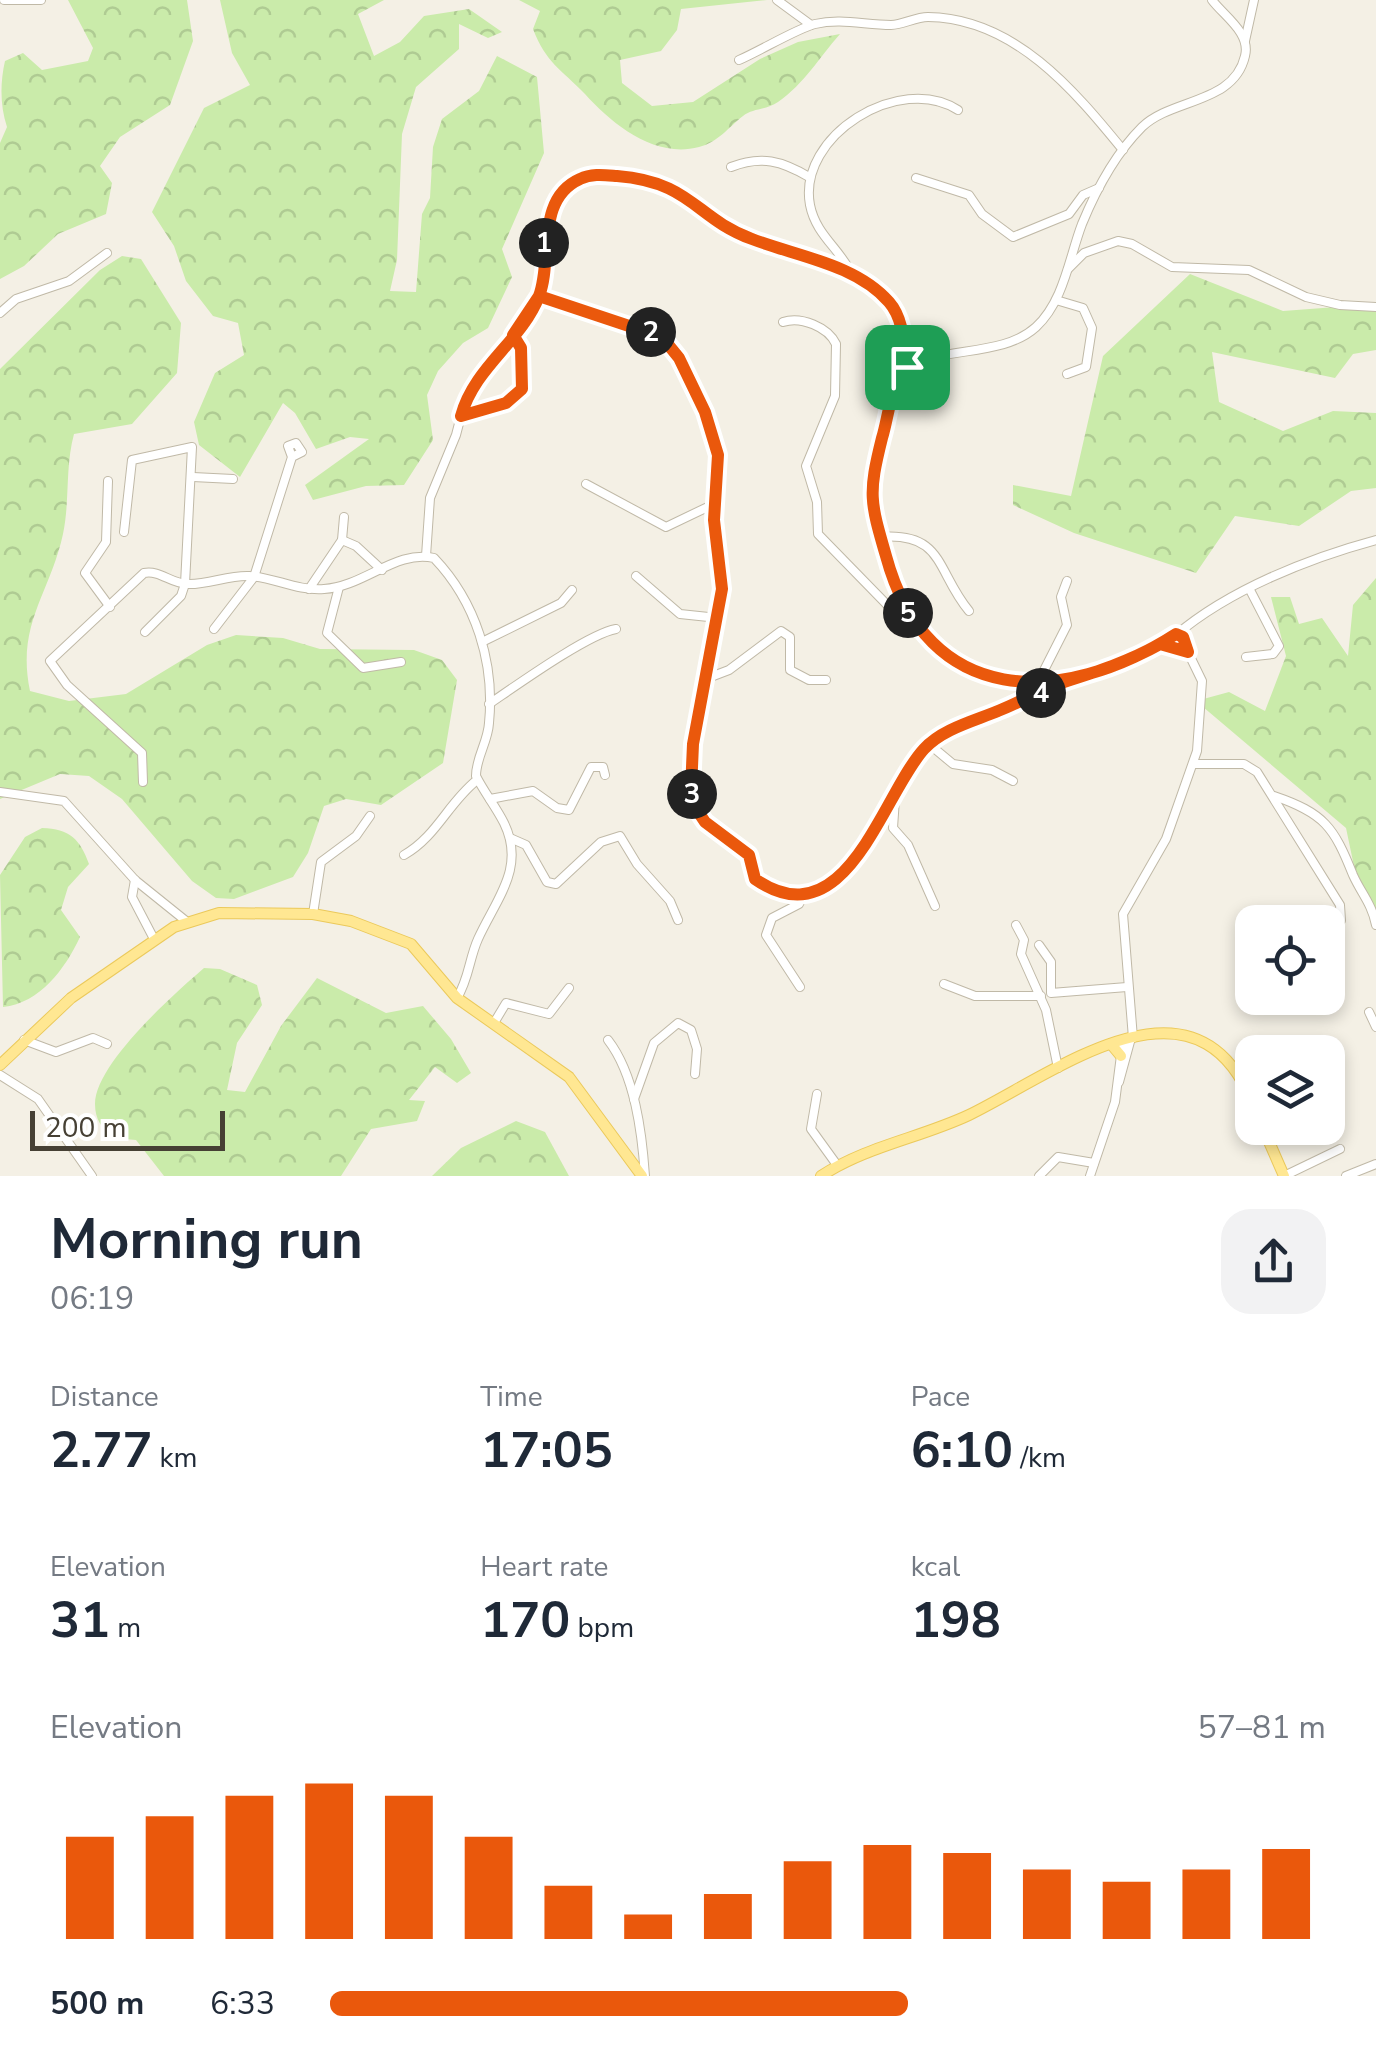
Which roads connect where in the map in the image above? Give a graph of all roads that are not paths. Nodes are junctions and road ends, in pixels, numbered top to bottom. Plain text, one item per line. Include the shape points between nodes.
1 (4, 0) edge
2 (41, 0) edge
3 (777, 0) edge
4 (1212, 0) edge
5 (1254, 0) edge
6 (811, 25) junction
7 (1245, 41) junction
8 (739, 60) dead end
9 (958, 110) dead end
10 (1123, 150) junction
11 (731, 167) dead end
12 (810, 178) junction
13 (916, 178) dead end
14 (1099, 188) junction
15 (107, 253) dead end
16 (1065, 272) junction
17 (854, 277) junction
18 (539, 296) junction
19 (1056, 300) junction
20 (1376, 307) edge
21 (0, 313) edge
22 (783, 322) dead end
23 (513, 335) junction
24 (907, 367) junction
25 (1067, 374) dead end
26 (461, 416) junction
27 (292, 457) dead end
28 (193, 477) junction
29 (233, 479) dead end
30 (108, 482) dead end
31 (586, 484) dead end
32 (714, 504) junction
33 (344, 517) dead end
34 (124, 532) dead end
35 (880, 537) junction
36 (342, 540) junction
37 (1376, 540) edge
38 (426, 556) junction
39 (382, 570) junction
40 (254, 576) junction
41 (636, 576) dead end
42 (1067, 581) dead end
43 (186, 584) junction
44 (339, 587) junction
45 (309, 589) junction
46 (572, 590) dead end
47 (1250, 590) junction
48 (110, 607) junction
49 (969, 610) dead end
50 (718, 618) junction
51 (917, 628) junction
52 (214, 629) dead end
53 (616, 629) dead end
54 (145, 632) dead end
55 (1178, 640) junction
56 (482, 642) junction
57 (1246, 657) dead end
58 (401, 662) dead end
59 (708, 678) junction
60 (826, 680) dead end
61 (1037, 684) junction
62 (1058, 684) junction
63 (489, 704) junction
64 (928, 744) junction
65 (1194, 764) junction
66 (604, 775) dead end
67 (477, 780) junction
68 (1013, 780) dead end
69 (144, 782) dead end
70 (0, 792) edge
71 (896, 795) junction
72 (1274, 796) junction
73 (490, 799) junction
74 (370, 816) dead end
75 (510, 838) junction
76 (404, 856) dead end
77 (135, 880) junction
78 (804, 893) junction
79 (1340, 905) edge
80 (935, 906) dead end
81 (313, 914) junction
82 (678, 920) dead end
83 (186, 921) junction
84 (1376, 924) edge
85 (1016, 925) dead end
86 (154, 939) junction
87 (1039, 945) dead end
88 (944, 984) dead end
89 (1127, 986) junction
90 (800, 987) dead end
91 (570, 988) dead end
92 (1041, 996) junction
93 (456, 998) junction
94 (1369, 1012) dead end
95 (494, 1023) junction
96 (1376, 1028) edge
97 (24, 1040) junction
98 (608, 1040) dead end
99 (1120, 1040) junction
100 (107, 1044) dead end
101 (1121, 1056) joint
102 (3, 1057) edge
103 (1058, 1068) junction
104 (1235, 1071) edge
105 (0, 1074) edge
106 (694, 1074) dead end
107 (1119, 1082) junction
108 (817, 1094) dead end
109 (634, 1099) junction
110 (1270, 1145) edge
111 (1340, 1149) dead end
112 (1094, 1164) junction
113 (1376, 1164) edge
114 (837, 1166) junction
115 (92, 1176) edge
116 (643, 1176) edge
117 (821, 1176) edge
118 (1038, 1176) edge
119 (1090, 1176) edge
120 (1284, 1176) edge
121 (1346, 1176) edge

1 - 2 street
3 - 6 street
4 - 7 street
5 - 7 street
6 - 8 street
6 - 10 street via 852,20 894,26 927,17 1008,39 1087,103
7 - 10 street via 1243,62 1224,86 1154,117
9 - 12 street via 919,100 873,109 825,145
10 - 14 street
11 - 12 street via 754,158
12 - 17 street via 820,233 845,257
13 - 14 street via 968,196 1012,237 1069,214 1082,195
14 - 16 street
15 - 21 street via 69,281 16,299
16 - 19 street
16 - 20 street via 1084,253 1118,240 1172,267 1249,270 1306,297
17 - 18 street via 751,239 668,185 601,174 570,185 555,208 543,244
17 - 24 street via 891,304
18 - 23 street
18 - 32 street via 656,334 673,348 716,446
19 - 24 street via 1024,336
19 - 25 street via 1083,308 1092,328 1086,367
22 - 51 street via 807,322 836,344 834,396 806,466 818,534
23 - 26 street via 476,378
23 - 26 street via 521,348 522,389 506,403
24 - 35 street via 871,477
26 - 38 street via 430,498
27 - 40 street
28 - 29 street
28 - 34 street via 192,447 132,460
28 - 43 street
30 - 48 street via 106,542 86,573
31 - 32 street via 666,527
32 - 50 street via 722,566
33 - 36 street
35 - 49 street via 906,535 928,546
35 - 51 street via 901,602
36 - 39 street
36 - 45 street
37 - 47 street
38 - 39 street
38 - 56 street via 437,560 467,600
39 - 44 street
40 - 43 street
40 - 45 street
40 - 52 street
41 - 50 street via 680,614
42 - 61 street via 1061,597 1066,630
43 - 48 street via 144,573
43 - 54 street
44 - 45 street
44 - 58 street via 330,640 363,668
46 - 56 street via 561,604
47 - 55 street via 1204,611
47 - 57 street via 1280,646 1273,654
48 - 69 street via 53,655 50,666 142,753
50 - 59 street
51 - 61 street via 960,663
53 - 63 street via 587,638
55 - 62 street
55 - 65 street via 1202,681
56 - 63 street
59 - 60 street via 781,632 790,637 790,670
59 - 78 street via 693,744 695,807 716,833 749,855 755,879
61 - 62 street
62 - 64 street
63 - 67 street
64 - 68 street via 954,764
64 - 71 street
65 - 72 street via 1244,764
65 - 89 street via 1166,838 1125,908
66 - 73 street via 604,767 591,767 569,810 533,791
67 - 73 street
67 - 76 street via 456,796 426,842
70 - 77 street via 64,801
71 - 78 street via 848,869
71 - 80 street via 893,828 908,845
72 - 79 street
72 - 84 street via 1303,806 1332,828
73 - 75 street
74 - 81 street via 322,862
75 - 82 street via 526,845 547,882 556,884 600,842 623,838
75 - 93 street via 510,878
77 - 83 street
77 - 86 street via 132,897
78 - 90 street via 799,904 772,918 766,935
81 - 83 main road via 240,911
81 - 93 main road via 411,944
83 - 86 main road
85 - 92 street via 1024,940 1020,954
86 - 97 main road
87 - 89 street via 1051,962 1051,993
88 - 92 street via 975,996
89 - 99 street
91 - 95 street via 548,1014 506,1003
92 - 103 street
93 - 95 main road
94 - 96 street
95 - 116 main road via 568,1077
97 - 100 street via 60,1052 93,1038
97 - 102 main road
98 - 109 street
99 - 101 main road
99 - 103 main road
99 - 104 main road via 1198,1036 1227,1056
99 - 107 street
101 - 107 street
103 - 114 main road via 967,1115
105 - 115 street via 38,1099
106 - 109 street via 691,1030 678,1023 654,1043
107 - 112 street
108 - 114 street via 811,1129
109 - 116 street
110 - 120 main road
111 - 120 street
112 - 118 street via 1058,1157
112 - 119 street
113 - 121 street
114 - 117 main road

